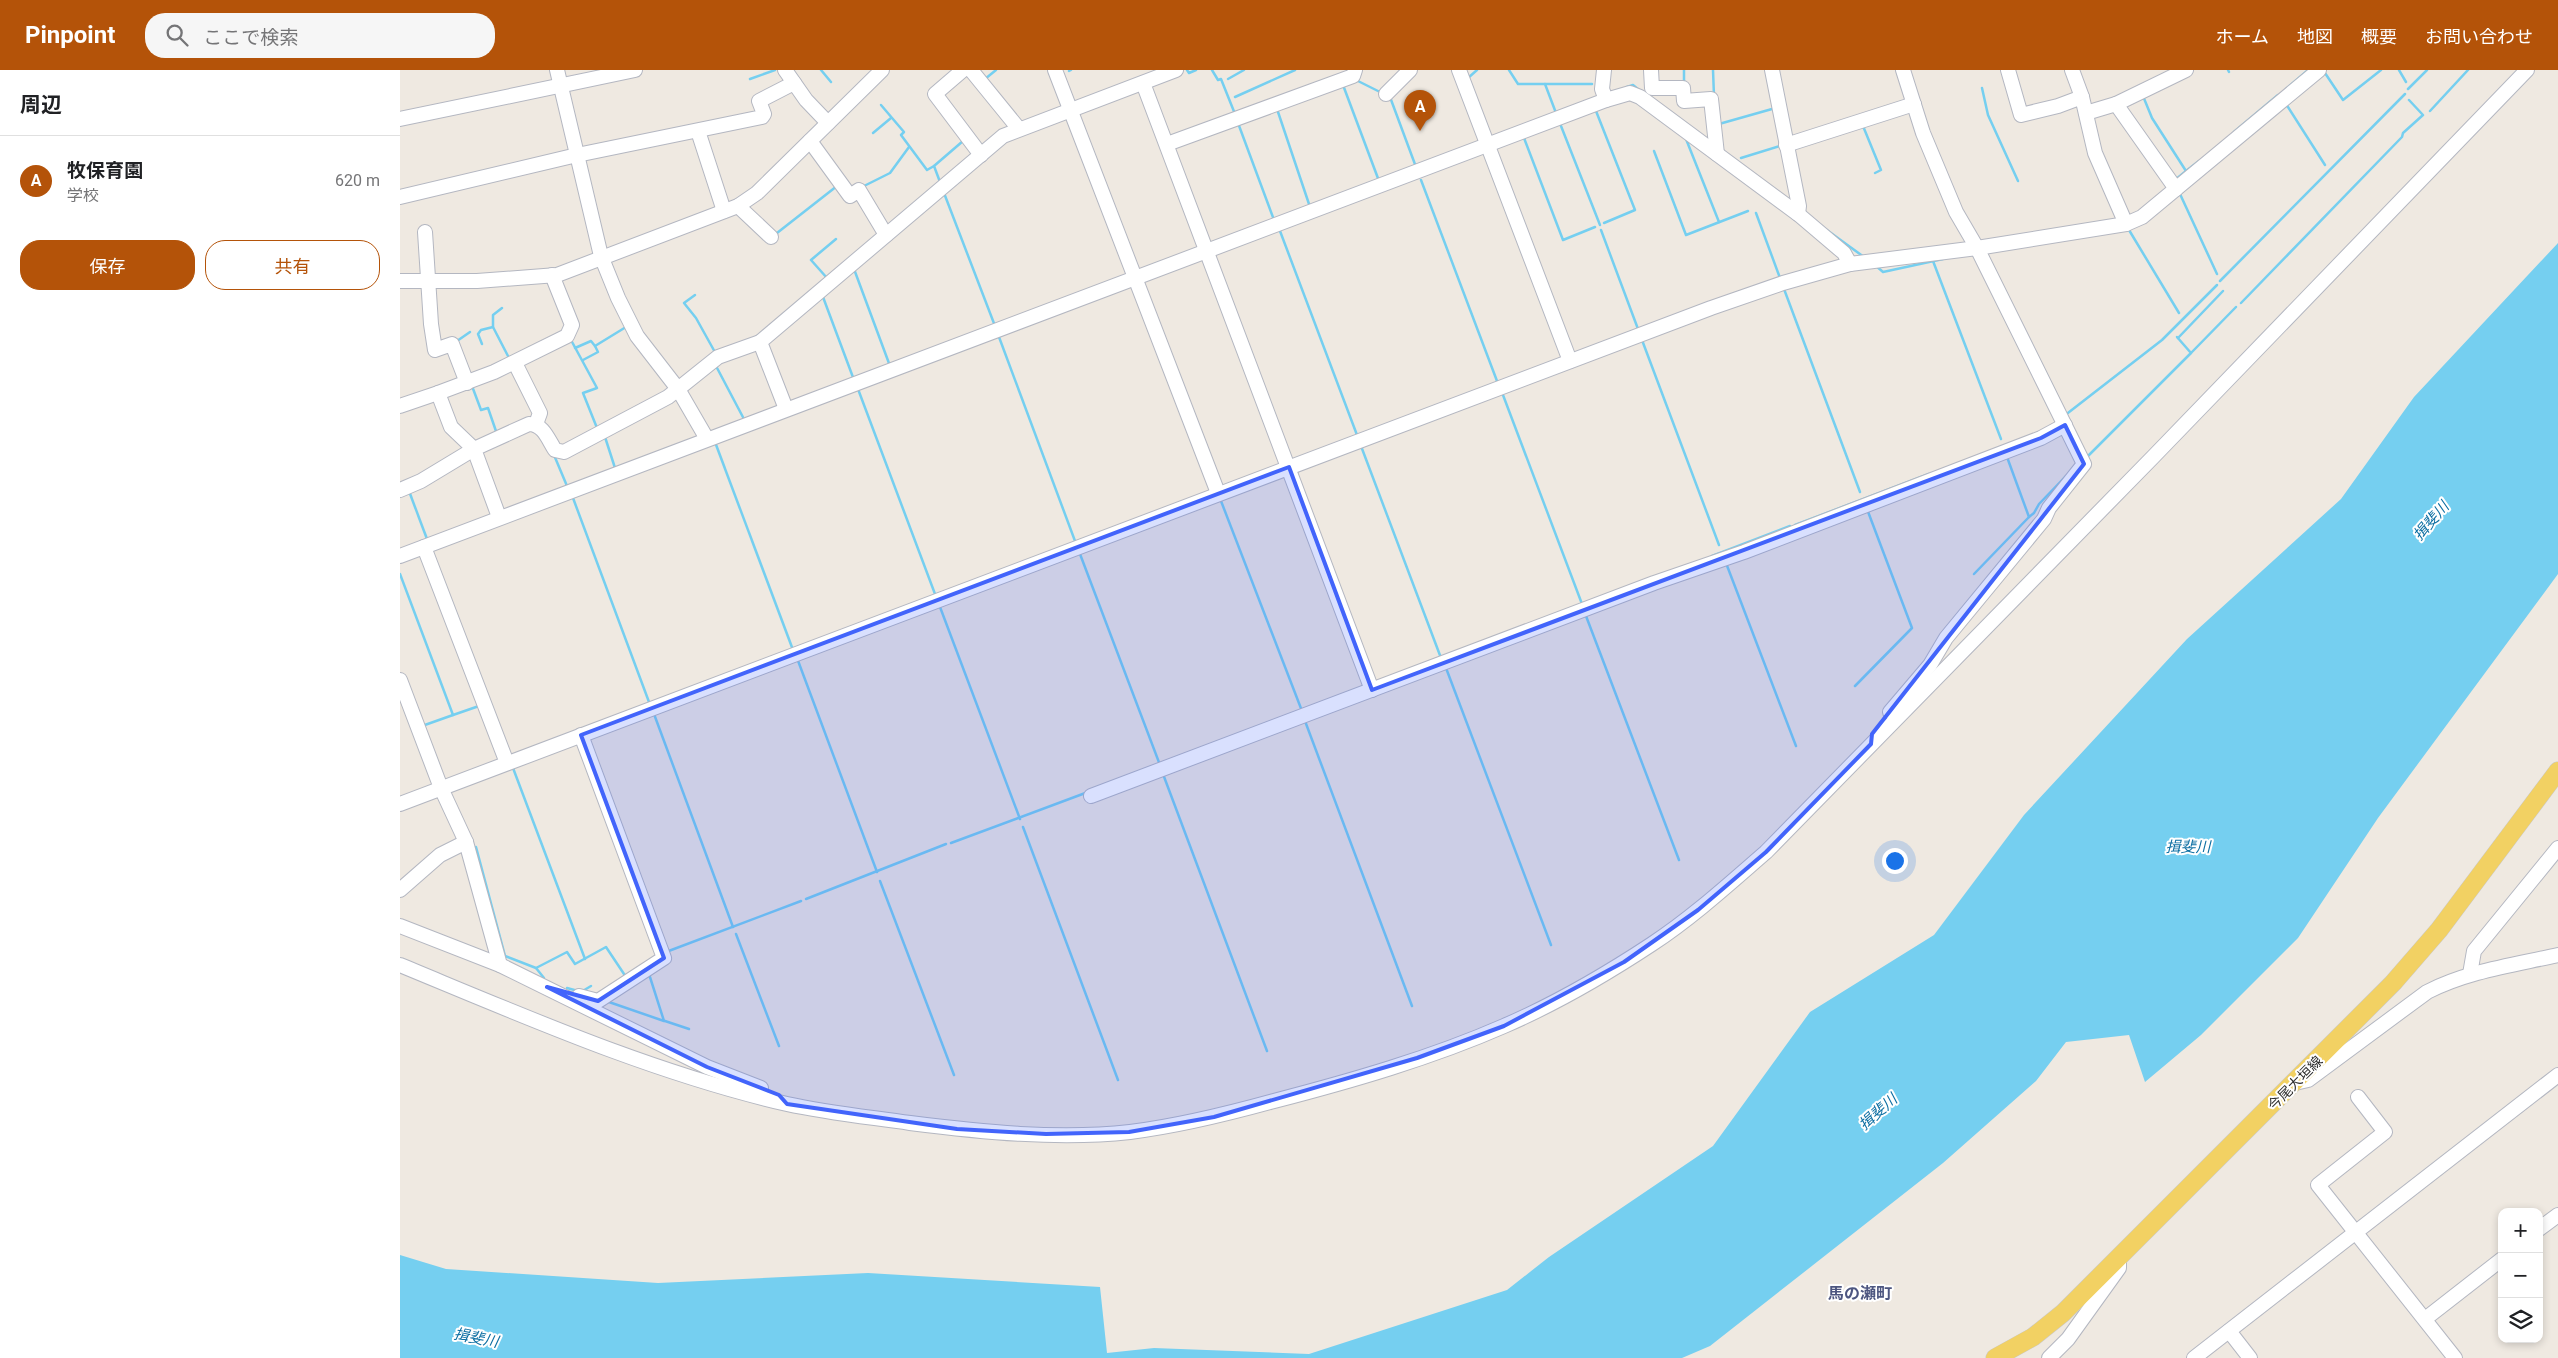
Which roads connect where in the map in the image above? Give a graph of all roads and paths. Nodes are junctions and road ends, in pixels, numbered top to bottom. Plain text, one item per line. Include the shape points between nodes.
1 (557, 70) edge
2 (635, 70) edge
3 (785, 70) edge
4 (882, 70) edge
5 (963, 70) edge
6 (971, 70) edge
7 (1055, 70) edge
8 (1176, 70) edge
9 (1355, 70) edge
10 (1410, 70) edge
11 (1604, 70) edge
12 (1651, 70) edge
13 (1772, 70) edge
14 (1903, 70) edge
15 (2008, 70) edge
16 (2072, 70) edge
17 (2186, 70) edge
18 (2319, 70) edge
19 (2527, 70) edge
20 (1463, 72) edge
21 (794, 83) junction
22 (1144, 83) junction
23 (561, 84) junction
24 (1386, 94) dead end
25 (2082, 97) junction
26 (1606, 100) junction
27 (1914, 104) junction
28 (2116, 104) junction
29 (1072, 110) junction
30 (2086, 113) junction
31 (400, 119) edge
32 (828, 123) junction
33 (1019, 129) junction
34 (698, 131) junction
35 (810, 141) junction
36 (1167, 144) junction
37 (1786, 145) junction
38 (1488, 146) junction
39 (1717, 154) junction
40 (577, 155) junction
41 (980, 155) junction
42 (2176, 189) junction
43 (400, 197) edge
44 (738, 206) junction
45 (724, 211) junction
46 (1798, 214) junction
47 (2126, 224) junction
48 (425, 232) dead end
49 (886, 235) junction
50 (770, 238) dead end
51 (1977, 248) junction
52 (1207, 251) junction
53 (601, 256) junction
54 (1850, 264) junction
55 (552, 276) junction
56 (1136, 278) junction
57 (400, 281) edge
58 (429, 281) junction
59 (760, 342) junction
60 (1570, 361) junction
61 (515, 363) junction
62 (467, 382) junction
63 (678, 389) junction
64 (438, 393) junction
65 (400, 406) edge
66 (786, 409) junction
67 (536, 424) junction
68 (2065, 425) junction
69 (707, 439) junction
70 (474, 449) junction
71 (1289, 467) junction
72 (400, 490) edge
73 (1218, 493) junction
74 (499, 517) junction
75 (424, 547) junction
76 (400, 556) edge
77 (400, 680) edge
78 (1372, 690) junction
79 (581, 735) junction
80 (1871, 744) junction
81 (507, 763) junction
82 (2558, 771) edge
83 (441, 788) junction
84 (1091, 796) dead end
85 (400, 804) edge
86 (466, 842) junction
87 (2558, 848) edge
88 (400, 890) edge
89 (400, 926) edge
90 (2556, 959) edge
91 (500, 964) junction
92 (400, 965) edge
93 (2470, 974) junction
94 (547, 987) junction
95 (2558, 1075) edge
96 (2295, 1082) junction
97 (2358, 1097) dead end
98 (786, 1104) junction
99 (2558, 1215) edge
100 (2543, 1226) edge
101 (2356, 1232) junction
102 (2119, 1259) junction
103 (2498, 1262) edge
104 (2425, 1319) junction
105 (2229, 1331) junction
106 (1995, 1358) edge
107 (2049, 1358) edge
108 (2194, 1358) edge
109 (2250, 1358) edge
110 (2455, 1358) edge

1 - 23 street
2 - 23 street
3 - 21 street
4 - 32 street
5 - 41 street via 935,94
6 - 33 street
7 - 29 street
8 - 22 street
9 - 36 street via 1353,76
10 - 24 street
11 - 26 street via 1602,89
12 - 39 street via 1652,88 1683,88 1684,101 1712,99
13 - 37 street
14 - 27 street
15 - 25 street via 2021,115
16 - 25 street
17 - 28 street
18 - 42 street
19 - 80 street
20 - 38 street
21 - 32 street
21 - 34 street via 759,101 764,114 762,117
22 - 29 street
22 - 36 street
23 - 31 street
23 - 40 street
25 - 30 street
26 - 38 street
26 - 39 street via 1630,93 1640,97
27 - 37 street
27 - 51 street via 1956,212
28 - 30 street
28 - 42 street
29 - 33 street
29 - 56 street
30 - 47 street via 2095,153
32 - 35 street
33 - 41 street via 1003,136
34 - 40 street
34 - 45 street
35 - 44 street via 757,193
35 - 49 street via 850,196 859,190
36 - 52 street
37 - 46 street
38 - 52 street
38 - 60 street
39 - 46 street
40 - 43 street
40 - 53 street
41 - 49 street
42 - 47 street via 2142,217
44 - 45 street
44 - 50 street
45 - 53 street
46 - 54 street via 1844,253
47 - 51 street
48 - 58 street
49 - 59 street
51 - 54 street
51 - 68 street
52 - 56 street
52 - 71 street
53 - 55 street
53 - 63 street via 638,336
54 - 60 street via 1782,283
55 - 58 street
55 - 61 street via 572,326 567,336
56 - 66 street
56 - 73 street
57 - 58 street
58 - 62 street via 435,350 452,344
59 - 63 street via 718,357
59 - 66 street
60 - 71 street
61 - 62 street
61 - 67 street via 540,413
62 - 64 street
63 - 67 street via 564,452 555,450
63 - 69 street
64 - 65 street
64 - 70 street via 451,427
66 - 69 street
67 - 70 street via 529,424
68 - 78 street via 2041,438
68 - 80 street via 2084,464 2081,470 1946,638 1930,665 1872,734
69 - 74 street
70 - 72 street
70 - 74 street
71 - 73 street
71 - 78 street
73 - 79 street
74 - 75 street
75 - 76 street
75 - 81 street
77 - 83 street
78 - 84 street
79 - 81 street
79 - 94 street via 664,958 598,1001
80 - 98 street via 1766,852 1656,942 1504,1026 1417,1058 1323,1089 1214,1117 1129,1132 1046,1134 957,1129
81 - 83 street
82 - 96 main road, 今尾大垣線 via 2417,957
83 - 85 street
83 - 86 street
86 - 88 street via 440,856
86 - 91 street
87 - 93 street via 2474,951
89 - 91 street
90 - 93 street
91 - 94 street
92 - 98 street via 641,1060
93 - 96 street via 2427,992 2308,1080
94 - 98 street via 707,1067 779,1095
95 - 101 street
96 - 102 main road, 今尾大垣線
97 - 101 street via 2385,1132 2318,1185
99 - 100 street
101 - 104 street
101 - 105 street
102 - 106 main road, 今尾大垣線 via 2033,1337
102 - 107 street via 2119,1268 2108,1284
103 - 104 street
104 - 110 street
105 - 108 street
105 - 109 street

